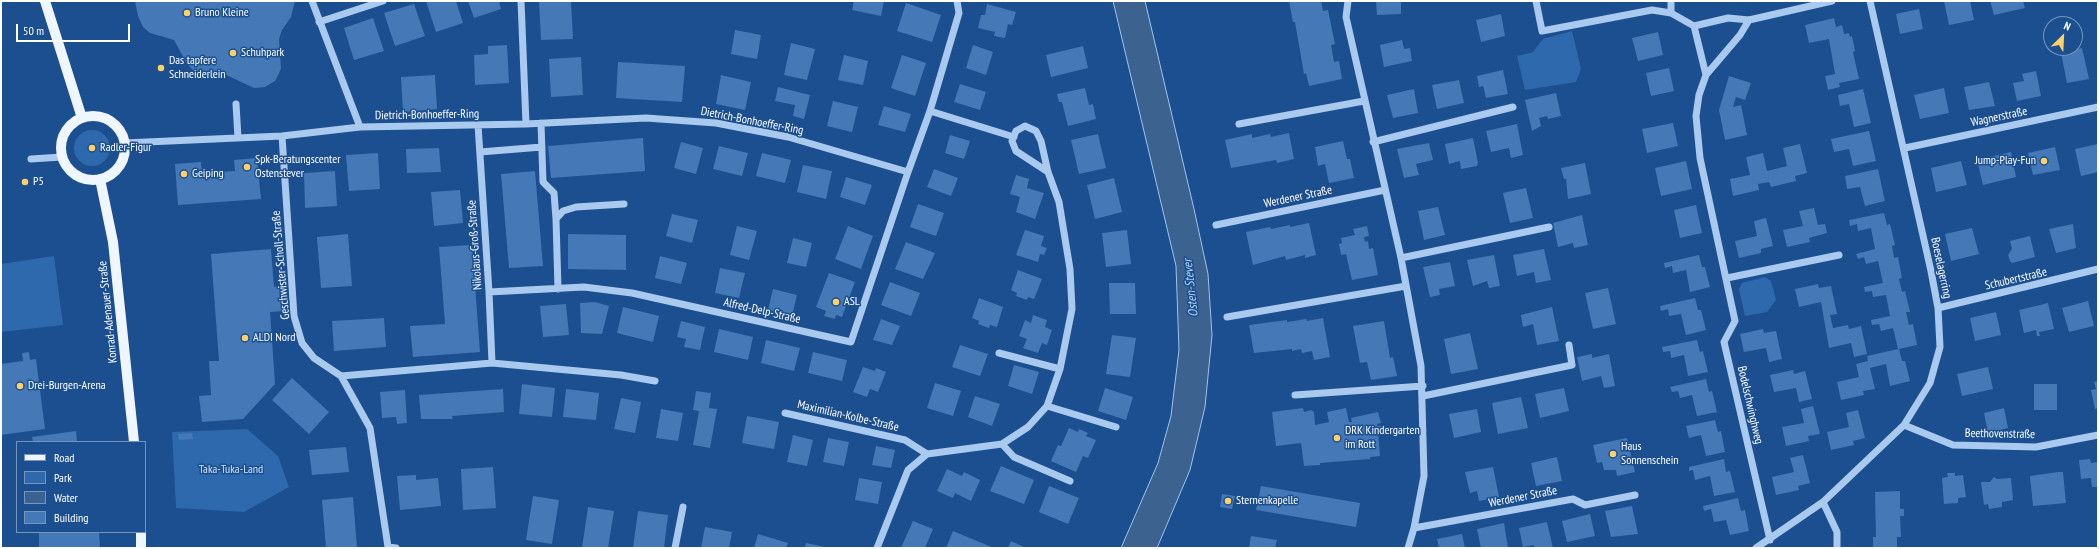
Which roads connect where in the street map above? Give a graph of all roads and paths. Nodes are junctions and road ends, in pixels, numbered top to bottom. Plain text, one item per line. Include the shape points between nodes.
1 (45, 1) edge
2 (312, 1) edge
3 (383, 1) edge
4 (521, 1) edge
5 (957, 1) edge
6 (1348, 1) edge
7 (1536, 1) edge
8 (1671, 1) edge
9 (1832, 1) edge
10 (1870, 1) edge
11 (1670, 13) junction
12 (1749, 20) junction
13 (319, 22) junction
14 (1694, 26) junction
15 (1706, 75) junction
16 (1364, 101) junction
17 (236, 104) dead end
18 (1513, 107) dead end
19 (2098, 108) edge
20 (930, 111) junction
21 (82, 118) junction
22 (541, 123) junction
23 (526, 124) junction
24 (1239, 124) dead end
25 (478, 125) junction
26 (360, 127) junction
27 (282, 136) junction
28 (1014, 137) junction
29 (238, 138) junction
30 (1373, 142) junction
31 (124, 143) junction
32 (542, 146) junction
33 (1905, 148) junction
34 (480, 152) junction
35 (62, 157) junction
36 (31, 159) dead end
37 (908, 172) junction
38 (1048, 172) junction
39 (100, 180) junction
40 (1385, 190) junction
41 (624, 204) dead end
42 (556, 219) junction
43 (1216, 225) dead end
44 (1549, 227) dead end
45 (1839, 255) dead end
46 (1400, 258) junction
47 (2098, 269) edge
48 (1727, 278) junction
49 (1406, 286) junction
50 (558, 289) junction
51 (489, 292) junction
52 (1938, 308) junction
53 (1227, 317) dead end
54 (1569, 345) dead end
55 (999, 353) dead end
56 (492, 364) junction
57 (1060, 370) junction
58 (341, 376) junction
59 (655, 381) dead end
60 (1422, 386) junction
61 (1295, 395) dead end
62 (1423, 396) junction
63 (1047, 406) junction
64 (785, 413) dead end
65 (1904, 425) junction
66 (1116, 427) dead end
67 (2098, 435) edge
68 (134, 441) edge
69 (1002, 444) junction
70 (927, 454) junction
71 (1070, 481) dead end
72 (1635, 495) dead end
73 (1823, 502) junction
74 (683, 507) dead end
75 (1414, 528) junction
76 (141, 533) edge
77 (1770, 540) junction
78 (142, 548) edge
79 (388, 548) edge
80 (396, 548) edge
81 (675, 548) edge
82 (877, 548) edge
83 (1408, 548) edge
84 (1756, 548) edge
85 (1837, 548) edge

1 - 21 main road
2 - 13 street, Dietrich-Bonhoeffer-Ring
3 - 13 street
4 - 23 street
5 - 20 street via 959,14
6 - 16 street via 1346,17
7 - 11 street via 1542,31 1652,10
8 - 11 street
9 - 12 street
10 - 33 street, Boeselagerring
11 - 14 street
12 - 14 street via 1728,18
12 - 15 street, Bodelschwinghweg via 1740,35
13 - 26 street, Dietrich-Bonhoeffer-Ring
14 - 15 street
15 - 48 street, Bodelschwinghweg via 1699,95 1696,116 1700,158
16 - 24 street
16 - 30 street
17 - 29 street
18 - 30 street
19 - 33 street, Wagnerstraße
20 - 28 street
20 - 37 street
21 - 31 main road via 97,117 114,125 121,133
21 - 35 main road via 65,132 61,144
22 - 23 street, Dietrich-Bonhoeffer-Ring
22 - 32 street
22 - 37 street, Dietrich-Bonhoeffer-Ring via 646,118 716,123 788,137
23 - 25 street, Dietrich-Bonhoeffer-Ring
25 - 26 street, Dietrich-Bonhoeffer-Ring
25 - 34 street, Nikolaus-Groß-Straße
26 - 27 street, Dietrich-Bonhoeffer-Ring
27 - 29 street
27 - 58 street, Geschwister-Scholl-Straße via 294,316 302,342 314,358
28 - 38 street via 1012,142 1016,151
28 - 38 street via 1016,131 1025,126 1036,131
29 - 31 street
30 - 40 street
31 - 39 main road via 124,155 119,166 111,175
32 - 34 street
32 - 42 street via 544,182 554,193
33 - 52 street, Boeselagerring
34 - 51 street, Nikolaus-Groß-Straße
35 - 36 street
35 - 39 main road via 76,176
37 - 50 street, Alfred-Delp-Straße via 851,342 632,293 584,287
38 - 57 street via 1059,202 1070,269 1072,309
39 - 68 main road, Konrad-Adenauer-Straße via 113,242
40 - 43 street, Werdener Straße
40 - 46 street
41 - 42 street via 576,207 563,211
42 - 50 street
44 - 46 street
45 - 48 street
46 - 49 street
47 - 52 street, Schubertstraße
48 - 77 street, Bodelschwinghweg via 1735,321 1724,342
49 - 53 street
49 - 60 street via 1419,352
50 - 51 street, Alfred-Delp-Straße
51 - 56 street, Nikolaus-Groß-Straße
52 - 65 street, Boeselagerring via 1940,347 1930,383
54 - 62 street via 1572,365
55 - 57 street
56 - 58 street
56 - 59 street via 622,374
57 - 63 street
58 - 79 street, Geschwister-Scholl-Straße via 370,428
60 - 61 street
60 - 62 street
62 - 75 street via 1424,476
63 - 66 street
63 - 69 street via 1028,427
64 - 70 street, Maximilian-Kolbe-Straße via 906,440
65 - 67 street, Beethovenstraße via 1953,445 2036,446
65 - 73 street, Boeselagerring
69 - 70 street
69 - 71 street via 1014,456
70 - 82 street via 908,470
72 - 75 street, Werdener Straße via 1585,505 1573,499
73 - 77 street, Boeselagerring
73 - 85 street via 1837,532
74 - 81 street
75 - 83 street
76 - 78 main road
77 - 84 street, Boeselagerring
79 - 80 street, Geschwister-Scholl-Straße

